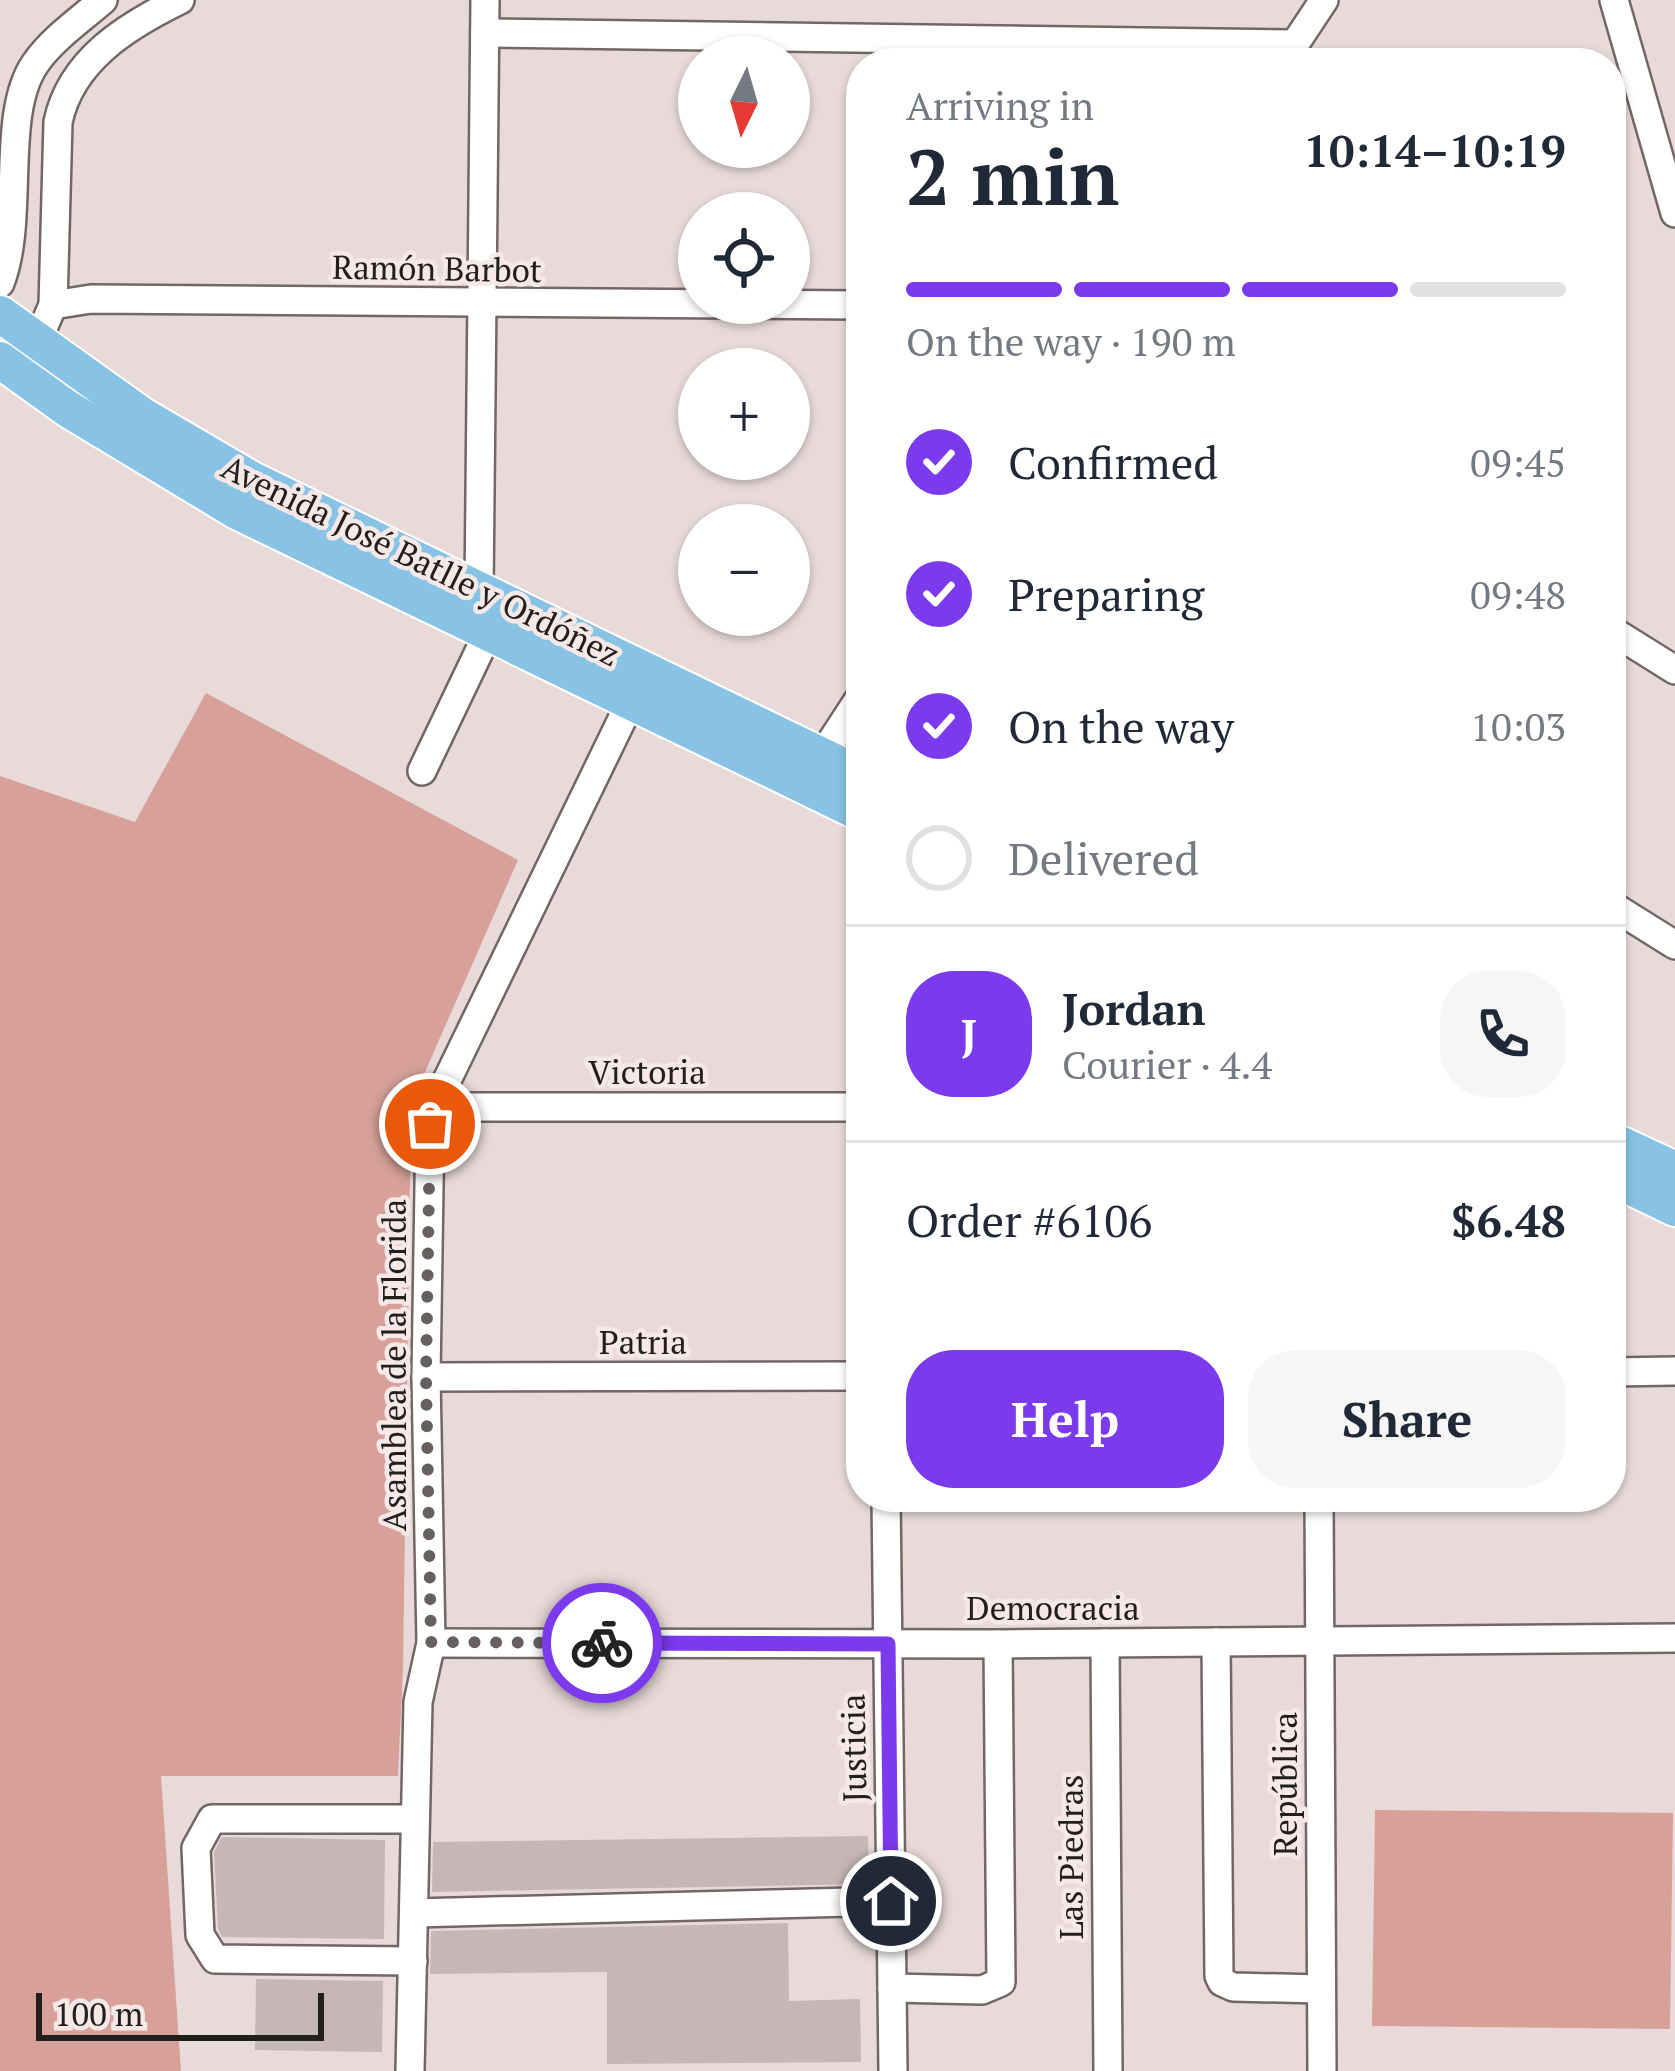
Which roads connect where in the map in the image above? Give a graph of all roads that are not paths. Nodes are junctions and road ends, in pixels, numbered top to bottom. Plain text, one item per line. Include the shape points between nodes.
1 (103, 0) edge
2 (180, 0) edge
3 (485, 0) edge
4 (1324, 0) edge
5 (1614, 0) edge
6 (485, 33) junction
7 (1059, 48) edge
8 (1293, 48) edge
9 (1675, 214) edge
10 (0, 283) edge
11 (53, 305) junction
12 (483, 305) junction
13 (846, 305) edge
14 (0, 314) edge
15 (37, 342) junction
16 (0, 360) edge
17 (133, 430) junction
18 (477, 616) junction
19 (1626, 639) edge
20 (1675, 670) edge
21 (630, 703) junction
22 (846, 719) edge
23 (422, 771) dead end
24 (813, 771) junction
25 (846, 774) edge
26 (846, 801) edge
27 (1626, 914) edge
28 (1675, 945) edge
29 (434, 1107) junction
30 (846, 1107) edge
31 (1626, 1147) edge
32 (1675, 1171) edge
33 (1626, 1184) edge
34 (1675, 1208) edge
35 (1675, 1371) edge
36 (1626, 1372) edge
37 (846, 1376) edge
38 (426, 1377) junction
39 (886, 1512) edge
40 (1319, 1512) edge
41 (1675, 1638) edge
42 (1320, 1641) junction
43 (431, 1642) junction
44 (1216, 1642) junction
45 (1105, 1643) junction
46 (888, 1644) junction
47 (998, 1644) junction
48 (415, 1819) junction
49 (891, 1901) junction
50 (414, 1913) junction
51 (413, 1960) junction
52 (892, 1988) junction
53 (1321, 1989) junction
54 (410, 2071) edge
55 (892, 2071) edge
56 (1108, 2071) edge
57 (1322, 2071) edge

1 - 10 street via 48,48 25,82 12,239
2 - 11 street via 109,42 63,97
3 - 6 street
4 - 8 street
5 - 9 street
6 - 7 street
6 - 12 street
11 - 12 street, Ramón Barbot via 161,298
11 - 15 street
12 - 13 street, Ramón Barbot
12 - 18 street
14 - 15 main road, Avenida José Batlle y Ordóñez
15 - 17 main road, Avenida José Batlle y Ordóñez
16 - 17 main road, Avenida José Batlle y Ordóñez
17 - 18 main road, Avenida José Batlle y Ordóñez via 252,480
18 - 21 main road, Avenida José Batlle y Ordóñez
18 - 23 street
18 - 24 main road, Avenida José Batlle y Ordóñez
19 - 20 street
21 - 24 main road, Avenida José Batlle y Ordóñez
21 - 29 street, Asamblea de la Florida
22 - 24 street
24 - 25 main road, Avenida José Batlle y Ordóñez
24 - 26 main road, Avenida José Batlle y Ordóñez
27 - 28 street
29 - 30 street, Victoria
29 - 38 street, Asamblea de la Florida
31 - 32 main road
33 - 34 main road
35 - 36 street
37 - 38 street, Patria
38 - 43 street, Asamblea de la Florida
39 - 46 street, Justicia
40 - 42 street, República
41 - 42 street, Democracia
42 - 44 street, Democracia
42 - 53 street, República
43 - 46 street, Democracia
43 - 48 street, Asamblea de la Florida via 418,1702
44 - 45 street, Democracia
44 - 53 street via 1220,1976 1233,1987
45 - 47 street, Democracia
45 - 56 street, Las Piedras
46 - 47 street, Democracia
46 - 49 street, Justicia
47 - 52 street via 1001,1982 982,1990
48 - 50 street, Asamblea de la Florida
48 - 51 street via 212,1820 196,1848 200,1935 215,1959
49 - 50 street
49 - 52 street, Justicia
50 - 51 street, Asamblea de la Florida
51 - 54 street, Asamblea de la Florida
52 - 55 street, Justicia
53 - 57 street, República

